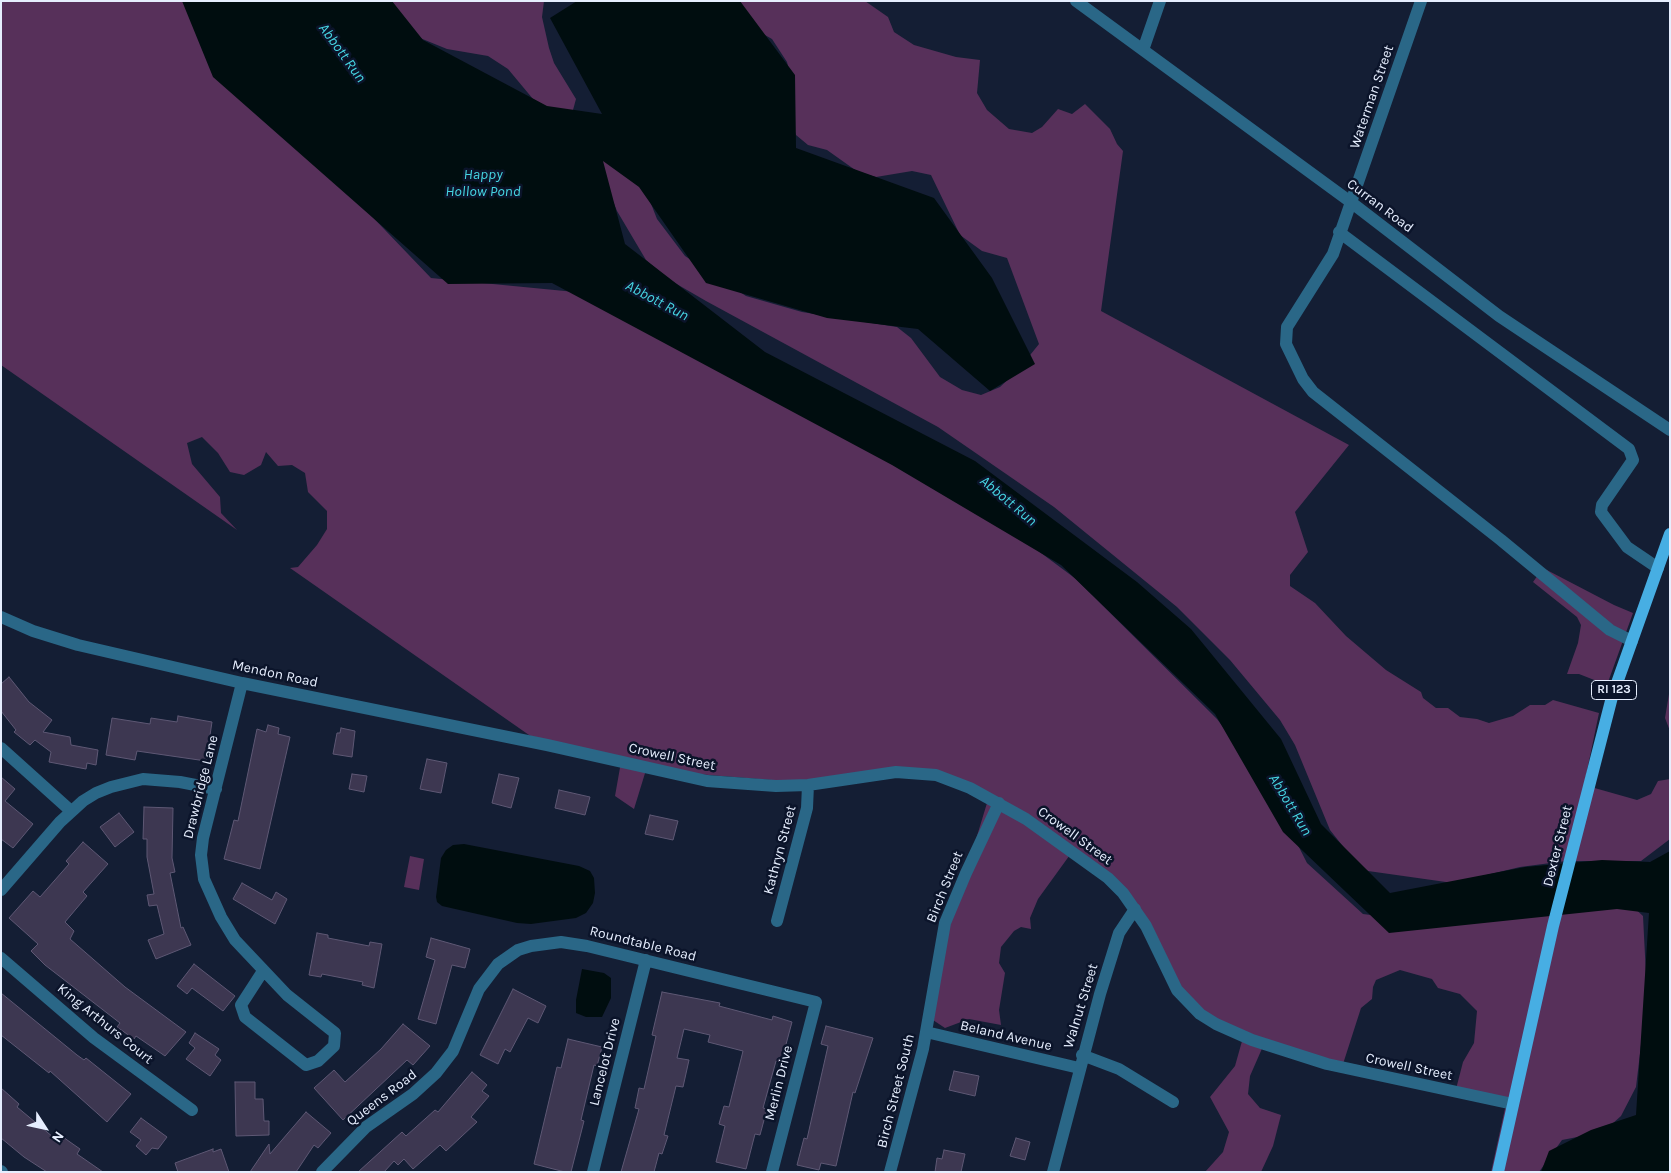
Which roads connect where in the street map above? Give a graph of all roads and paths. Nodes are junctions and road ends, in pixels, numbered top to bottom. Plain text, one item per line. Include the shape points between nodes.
1 (1076, 1) edge
2 (1160, 1) edge
3 (1421, 1) edge
4 (1143, 50) junction
5 (1352, 203) junction
6 (1339, 232) junction
7 (1670, 430) edge
8 (1670, 534) edge
9 (1658, 568) junction
10 (1, 617) edge
11 (1632, 641) junction
12 (242, 683) junction
13 (547, 745) joint
14 (1, 748) edge
15 (808, 785) junction
16 (216, 789) junction
17 (999, 803) junction
18 (71, 811) junction
19 (1, 890) edge
20 (1135, 910) junction
21 (777, 921) dead end
22 (1, 958) edge
23 (646, 960) junction
24 (263, 971) junction
25 (479, 989) joint
26 (816, 1002) joint
27 (928, 1016) joint
28 (926, 1032) junction
29 (1082, 1055) junction
30 (1079, 1068) junction
31 (1173, 1102) dead end
32 (1513, 1104) junction
33 (192, 1110) dead end
34 (322, 1172) edge
35 (593, 1172) edge
36 (772, 1172) edge
37 (890, 1172) edge
38 (1053, 1172) edge
39 (1498, 1172) edge

1 - 4 street, Curran Road
2 - 4 street
3 - 5 street, Waterman Street
4 - 5 street, Curran Road
5 - 6 street, Waterman Street
5 - 7 street, Curran Road via 1500,316
6 - 9 street via 1629,449 1633,460 1602,505 1601,512 1627,546
6 - 11 street, Waterman Street via 1333,254 1287,327 1286,344 1303,379 1313,392 1610,630
8 - 9 main road, Dexter Street / RI 123
9 - 11 main road, Dexter Street / RI 123
10 - 12 street, Mendon Road via 78,645
11 - 32 main road, Dexter Street / RI 123 via 1612,697 1572,851
12 - 13 street, Mendon Road
12 - 16 street, Drawbridge Lane
13 - 15 street, Crowell Street via 707,781 750,786
14 - 18 street
15 - 17 street, Crowell Street via 917,772 954,781
15 - 21 street, Kathryn Street via 807,808
16 - 18 street via 180,782 126,782 96,793
16 - 24 street, Drawbridge Lane via 203,838 201,868 221,918
17 - 20 street, Crowell Street via 1054,837 1094,867 1123,893
17 - 27 street, Birch Street via 945,923
18 - 19 street
20 - 29 street, Walnut Street via 1119,933
20 - 32 street, Crowell Street via 1177,990 1200,1014 1216,1024 1252,1040 1328,1064
22 - 33 street, King Arthurs Court via 94,1038
23 - 25 street, Roundtable Road via 573,943 545,943 508,956
23 - 26 street, Roundtable Road
23 - 35 street, Lancelot Drive
24 - 24 street, Drawbridge Lane via 241,1005 244,1017 306,1065 318,1061 334,1046 335,1032 287,995
25 - 34 street, Queens Road via 453,1051 436,1073 413,1094 366,1127
26 - 36 street, Merlin Drive
27 - 28 street, Birch Street South
28 - 30 street, Beland Avenue
28 - 37 street, Birch Street South
29 - 30 street, Walnut Street
29 - 31 street via 1119,1069
30 - 38 street, Walnut Street
32 - 39 main road, Dexter Street / RI 123

